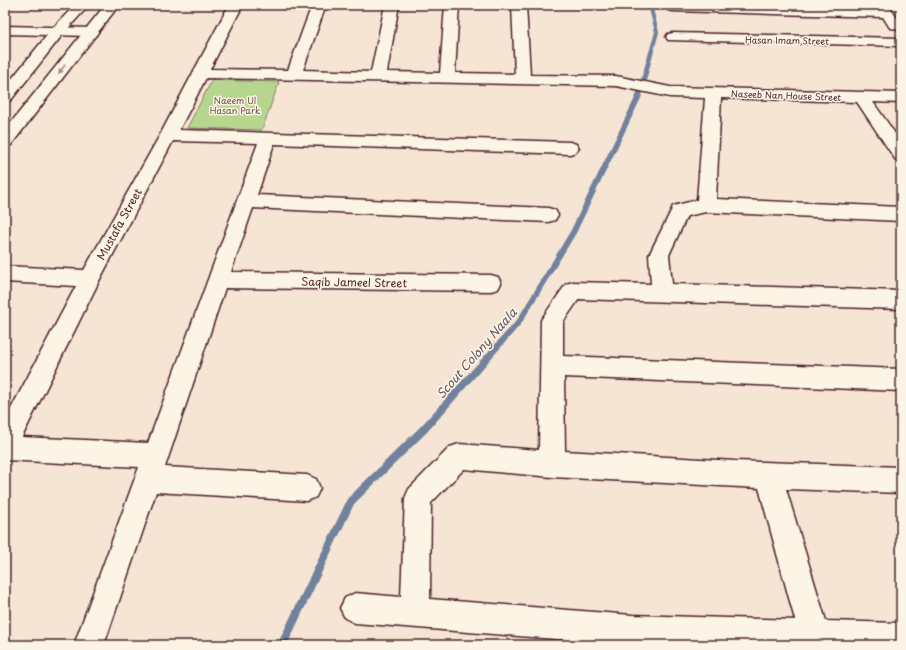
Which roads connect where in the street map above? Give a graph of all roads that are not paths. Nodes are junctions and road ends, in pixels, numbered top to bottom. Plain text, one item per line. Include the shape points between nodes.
1 (82, 5) edge
2 (112, 5) edge
3 (236, 5) edge
4 (319, 5) edge
5 (392, 5) edge
6 (452, 5) edge
7 (520, 5) edge
8 (673, 7) dead end
9 (738, 7) edge
10 (771, 7) edge
11 (830, 8) edge
12 (884, 9) edge
13 (901, 25) edge
14 (5, 30) edge
15 (54, 37) junction
16 (87, 37) junction
17 (673, 38) dead end
18 (5, 41) edge
19 (901, 42) edge
20 (201, 73) junction
21 (294, 75) junction
22 (378, 76) junction
23 (447, 78) junction
24 (523, 79) junction
25 (713, 93) junction
26 (5, 97) edge
27 (862, 97) junction
28 (901, 98) edge
29 (168, 135) junction
30 (268, 138) junction
31 (5, 141) edge
32 (570, 148) dead end
33 (901, 156) edge
34 (246, 201) junction
35 (706, 205) junction
36 (901, 214) edge
37 (548, 216) dead end
38 (5, 274) edge
39 (90, 278) junction
40 (218, 280) junction
41 (491, 283) dead end
42 (662, 292) junction
43 (901, 300) edge
44 (551, 366) junction
45 (901, 380) edge
46 (5, 445) edge
47 (5, 448) edge
48 (552, 464) junction
49 (152, 467) junction
50 (770, 476) junction
51 (901, 480) edge
52 (307, 488) dead end
53 (355, 608) dead end
54 (415, 613) junction
55 (815, 636) junction
56 (632, 638) edge
57 (901, 638) edge
58 (89, 645) edge

1 - 15 street
2 - 16 street
3 - 20 street, Mustafa Street
4 - 21 street
5 - 22 street
6 - 23 street
7 - 24 street
8 - 9 street
9 - 10 street
10 - 11 street
11 - 12 street
12 - 13 street via 895,25
14 - 15 street
15 - 16 street
15 - 18 street
15 - 26 street
16 -> 31 street
17 - 19 street, Hasan Imam Street
20 - 21 street, Naseeb Nan House Street
20 - 29 street, Mustafa Street
21 - 22 street, Naseeb Nan House Street
22 - 23 street, Naseeb Nan House Street
23 - 24 street, Naseeb Nan House Street
24 - 25 street, Naseeb Nan House Street via 616,81 670,92
25 - 27 street, Naseeb Nan House Street
25 - 35 street
27 - 28 street, Naseeb Nan House Street
27 - 33 street
29 - 30 street
29 - 39 street, Mustafa Street
30 - 32 street
30 - 34 street
34 - 37 street
34 - 40 street
35 - 36 street
35 - 42 street via 680,211 659,255
38 - 39 street
39 - 46 street, Mustafa Street
40 - 41 street, Saqib Jameel Street
40 - 49 street
42 - 43 street
42 - 44 street via 573,290 552,320
44 - 45 street
44 - 48 street
47 - 49 street
48 - 50 street
48 - 54 street via 459,456 418,498
49 - 52 street
49 - 58 street
50 - 51 street
50 - 55 street
53 - 54 street
54 - 56 street
55 - 56 street
55 - 57 street

